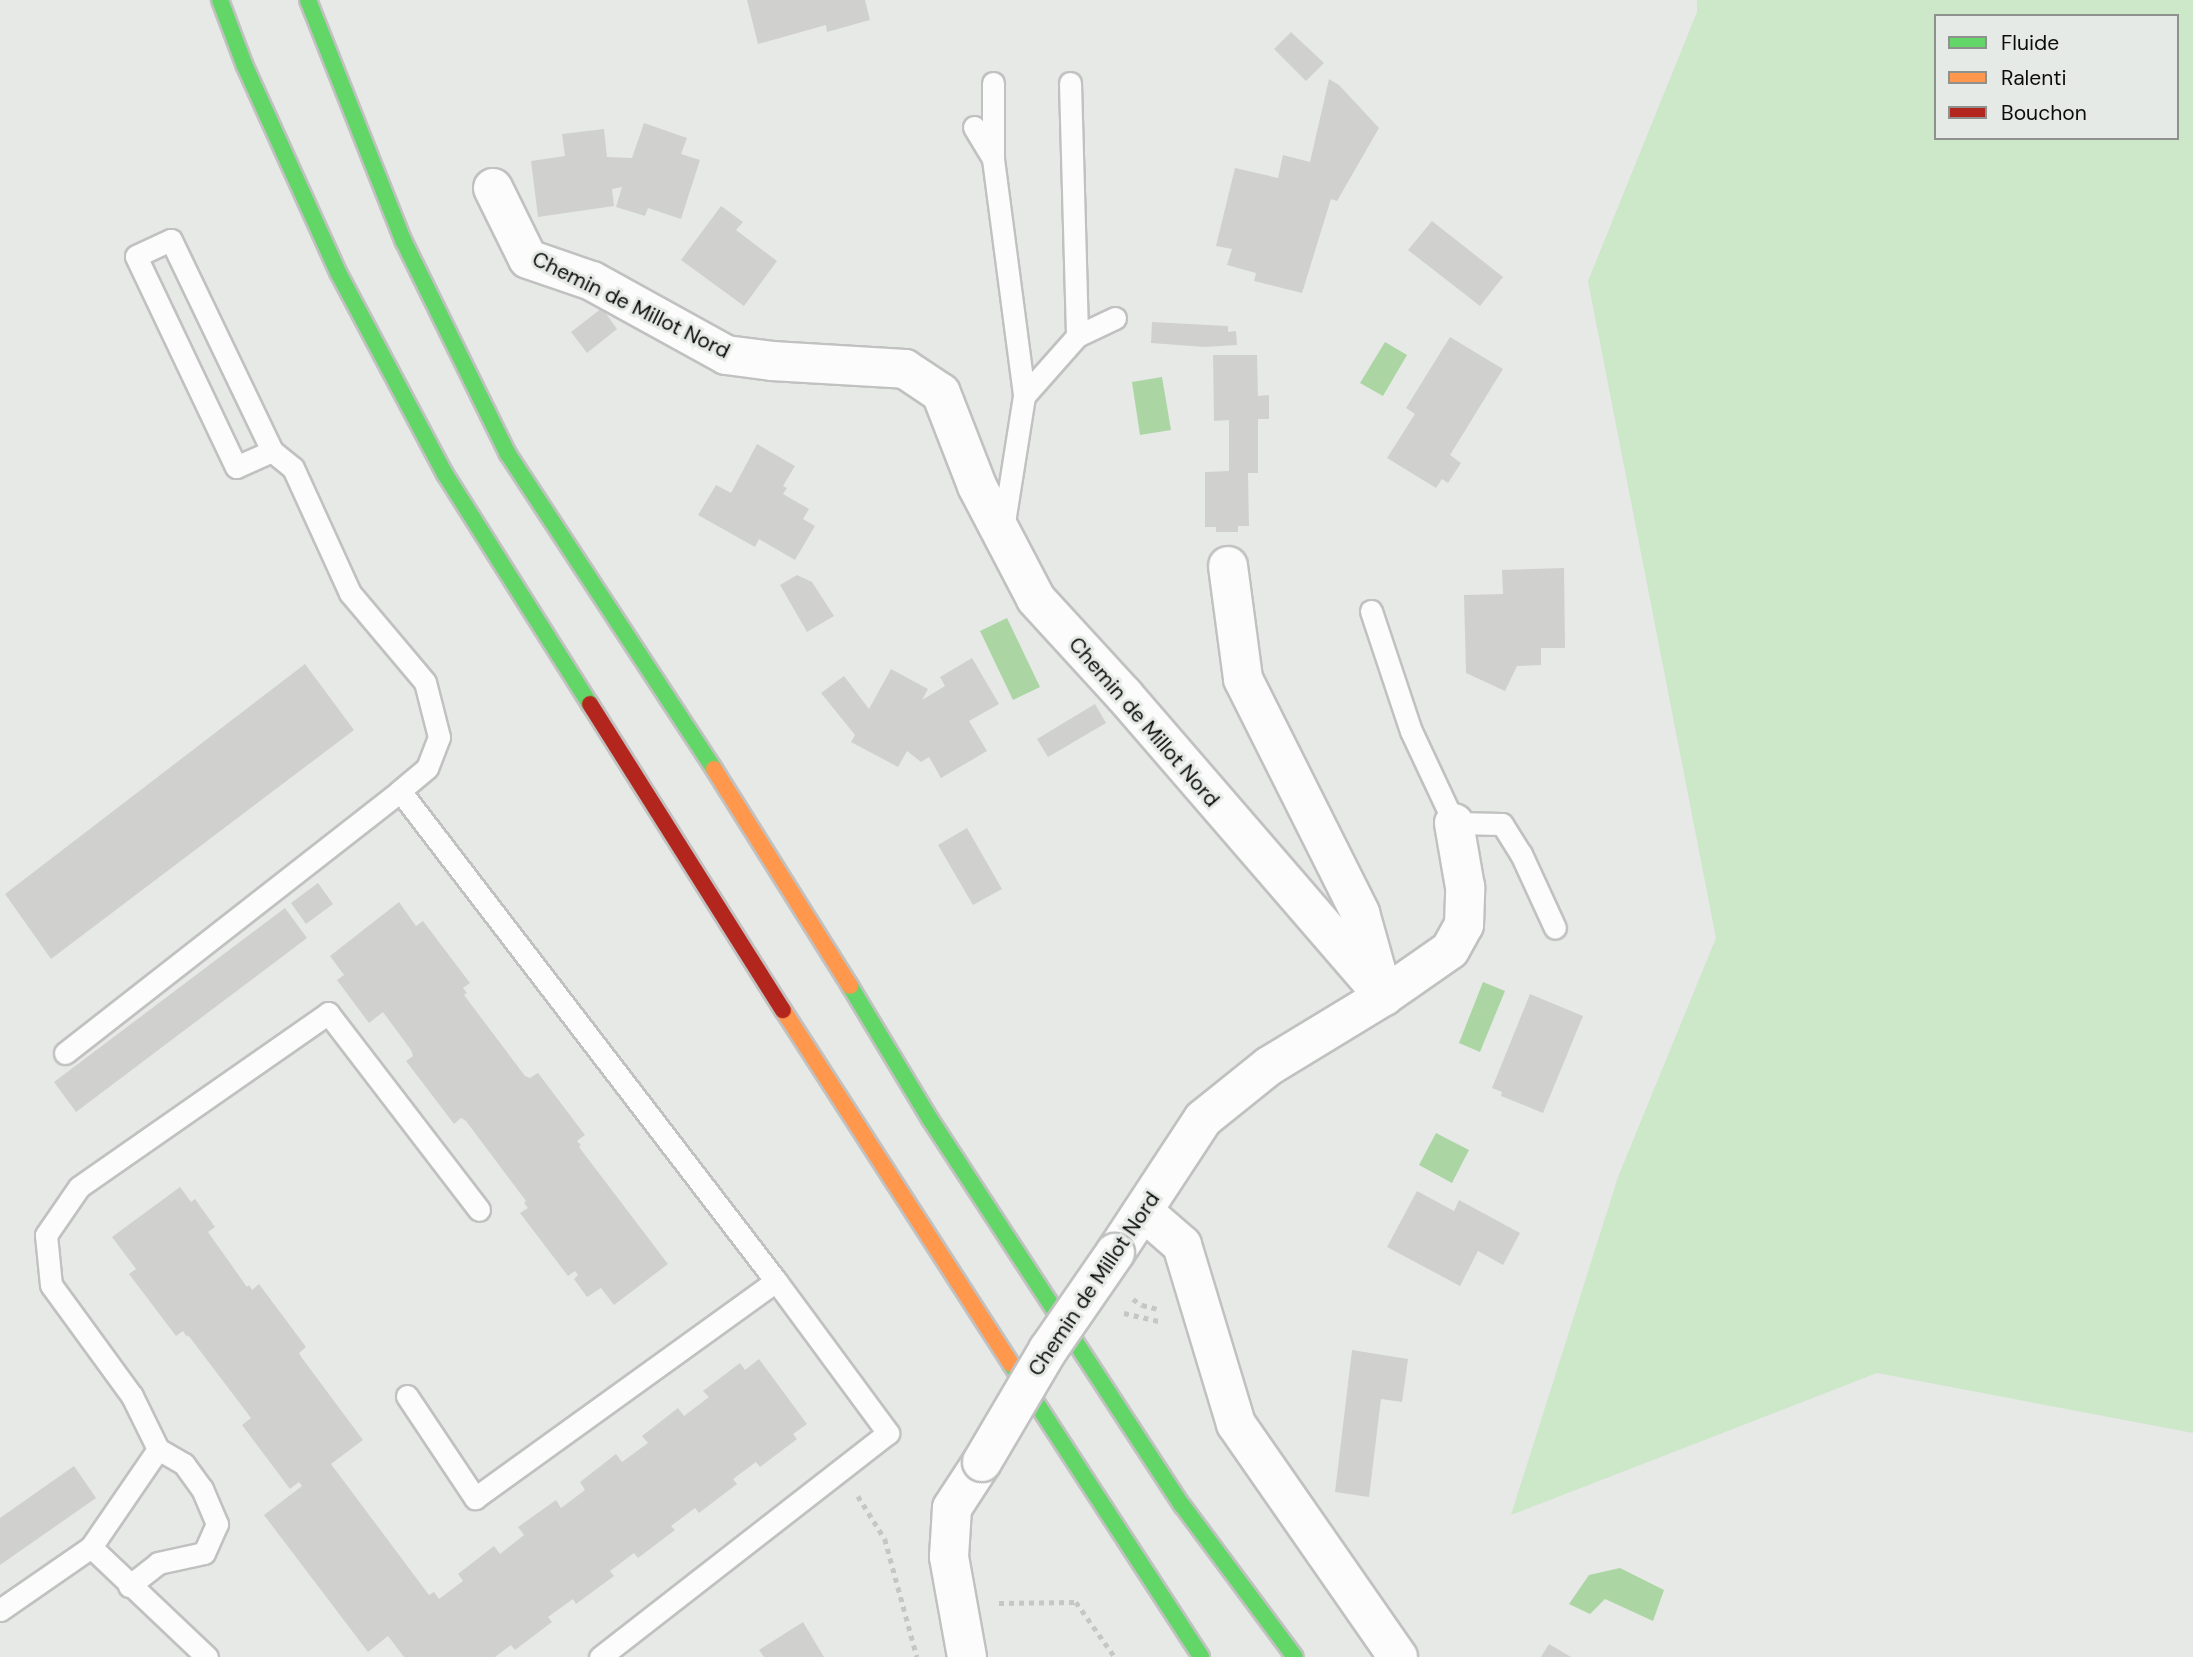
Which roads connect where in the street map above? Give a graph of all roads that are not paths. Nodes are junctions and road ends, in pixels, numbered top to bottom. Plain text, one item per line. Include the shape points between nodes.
1 (220, 0) edge
2 (308, 0) edge
3 (993, 83) dead end
4 (1070, 83) dead end
5 (974, 127) dead end
6 (993, 159) junction
7 (493, 188) dead end
8 (1115, 318) dead end
9 (1077, 336) junction
10 (1024, 396) junction
11 (271, 451) junction
12 (1003, 534) junction
13 (1228, 566) dead end
14 (1371, 611) dead end
15 (400, 790) junction
16 (1454, 823) junction
17 (1555, 928) dead end
18 (1384, 996) junction
19 (65, 1053) dead end
20 (479, 1210) dead end
21 (1143, 1211) junction
22 (776, 1281) junction
23 (407, 1396) dead end
24 (158, 1449) junction
25 (91, 1547) junction
26 (129, 1586) junction
27 (0, 1610) edge
28 (207, 1657) edge
29 (600, 1657) edge
30 (967, 1657) edge
31 (1202, 1657) edge
32 (1294, 1657) edge
33 (1398, 1657) edge

1 - 31 main road via 339,274 445,474 894,1185
2 - 32 main road via 404,242 509,454 768,851 930,1119 1054,1310 1182,1505
3 - 6 lane
4 - 9 lane
5 - 6 lane
6 - 10 lane
7 - 12 street, Chemin de Millot Nord via 528,259 592,281 726,355 905,369 941,393 977,486
8 - 9 lane
9 - 10 lane
10 - 12 lane
11 - 11 lane via 171,240 136,256 236,467
11 - 15 lane via 293,468 349,593 425,682 439,737 427,768
12 - 18 street, Chemin de Millot Nord via 1036,599
13 - 18 street via 1243,679 1360,913
14 - 16 lane via 1411,731
15 - 19 lane
15 - 22 lane
16 - 17 lane via 1502,824
16 - 18 street, Chemin de Millot Nord via 1465,887 1464,925 1450,950
18 - 21 street, Chemin de Millot Nord via 1269,1066 1203,1119
20 - 24 lane via 328,1013 79,1187 46,1235 51,1285 132,1396
21 - 30 street, Chemin de Millot Nord, bridge via 1048,1350 951,1508 949,1557
21 - 33 street via 1182,1245 1236,1424
22 - 23 lane via 475,1498
22 - 29 lane via 888,1433
24 - 25 lane
24 - 26 lane via 184,1464 202,1489 217,1524 204,1553 158,1563
25 - 26 lane
25 - 27 lane
26 - 28 lane

